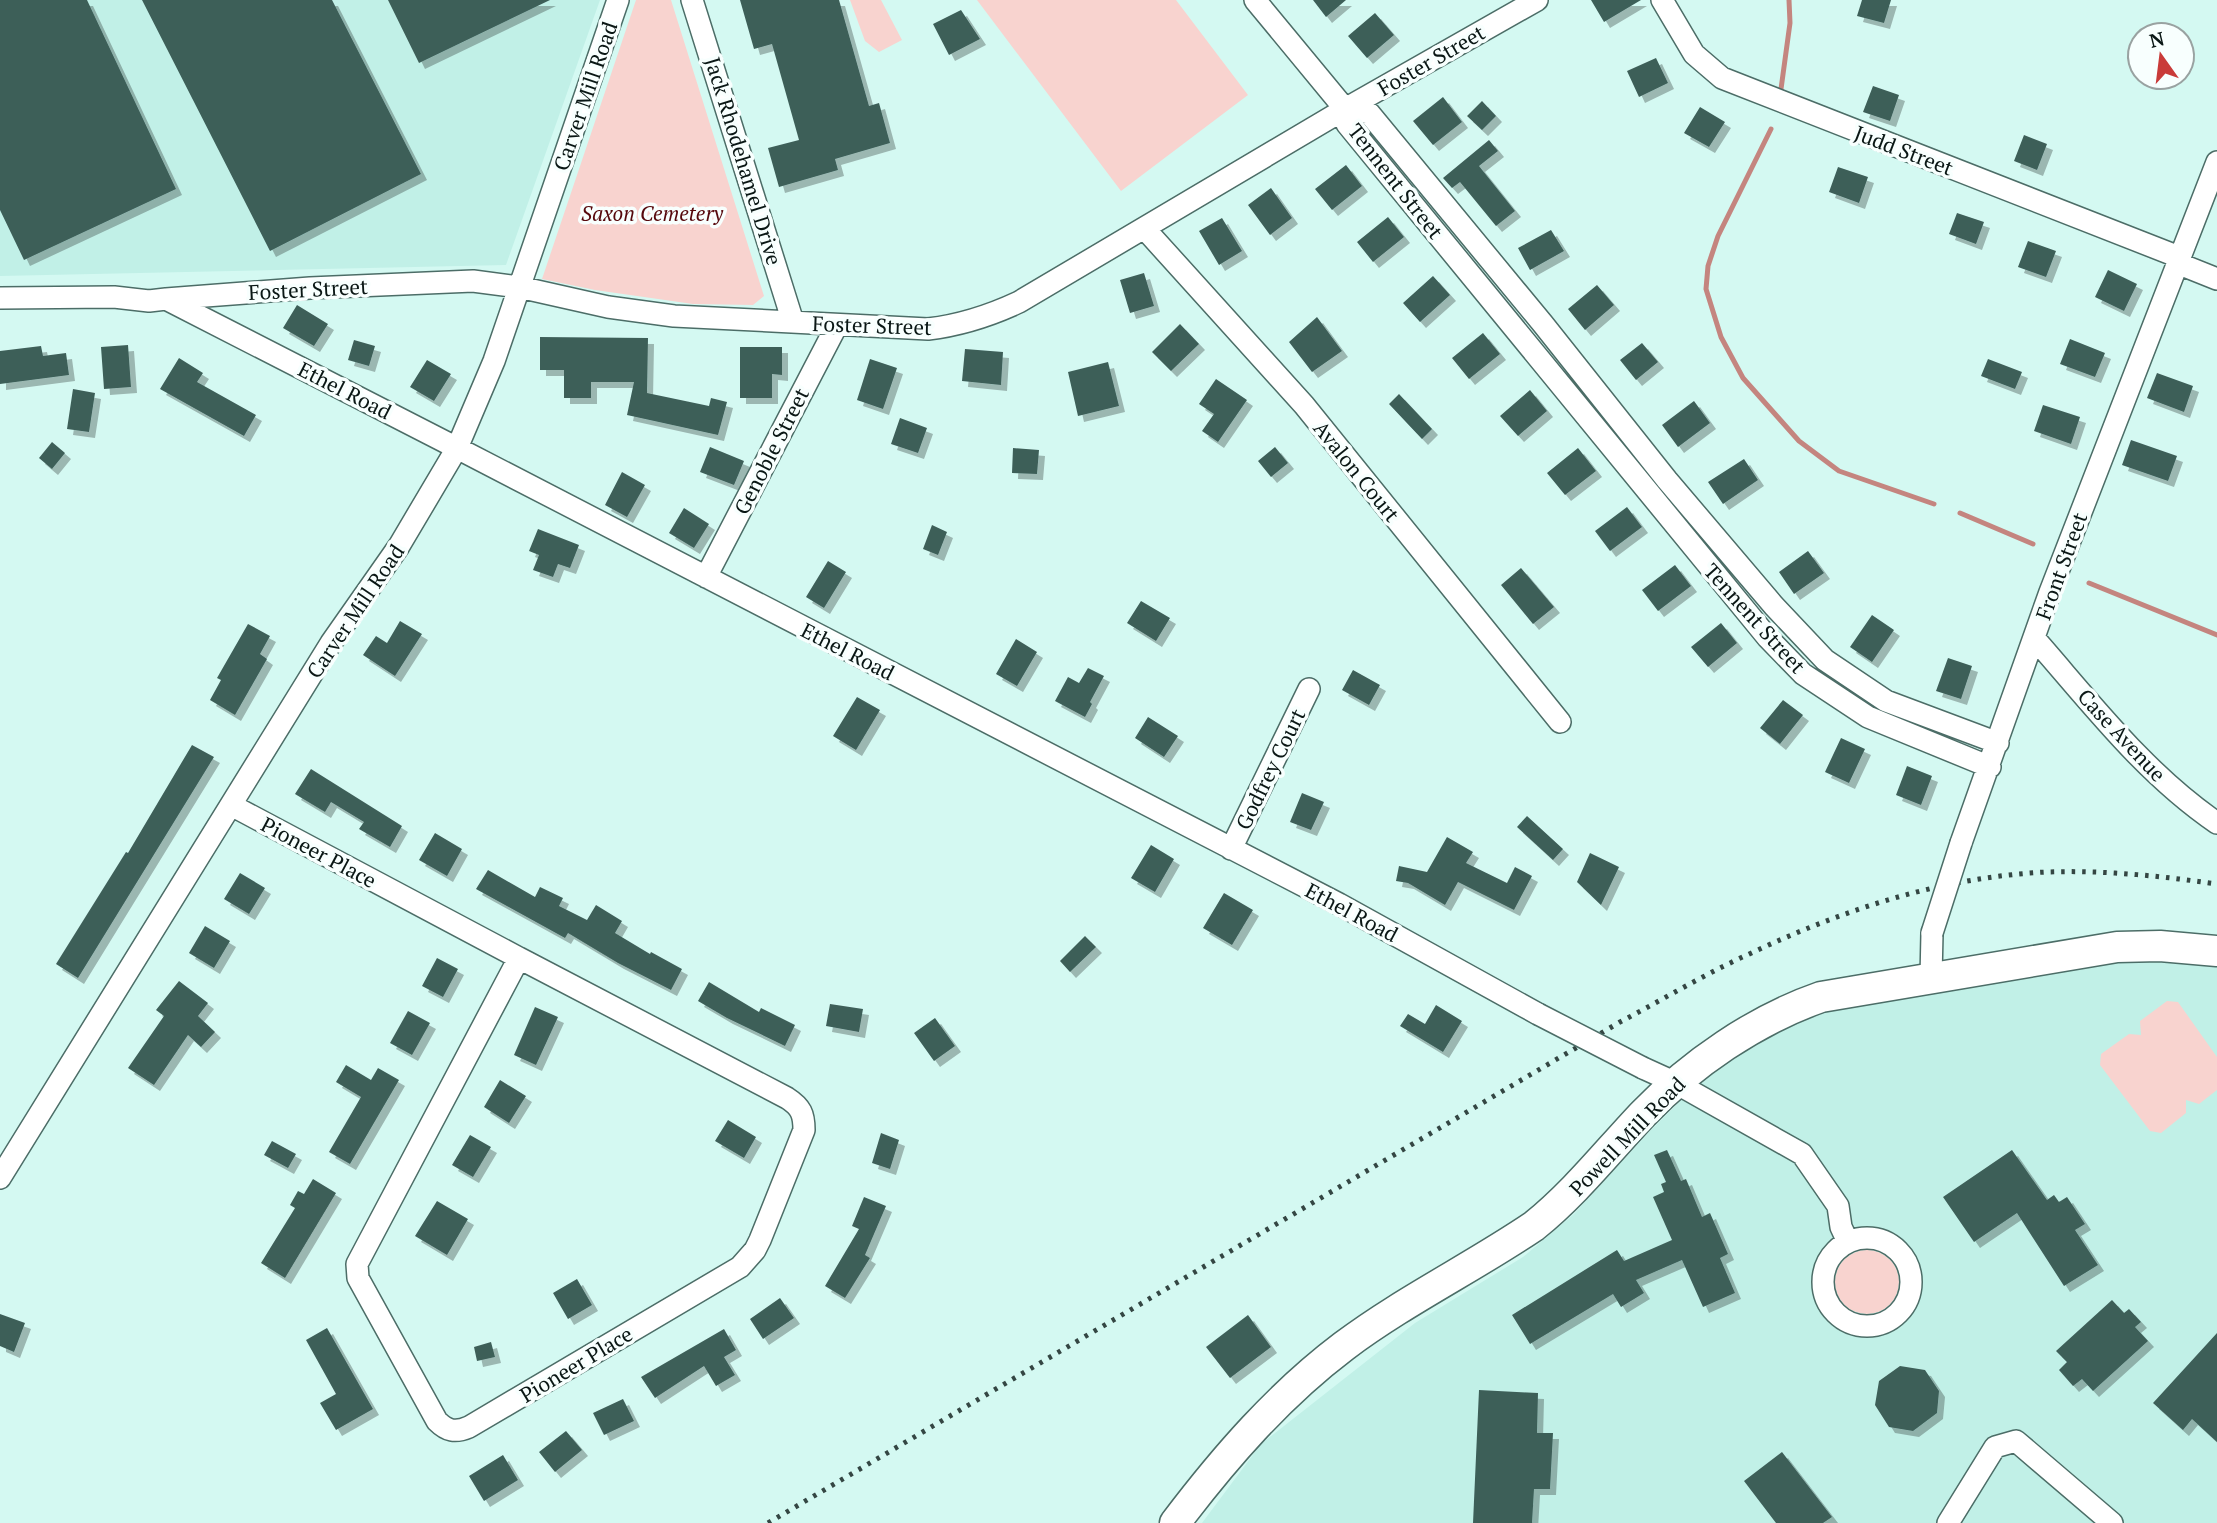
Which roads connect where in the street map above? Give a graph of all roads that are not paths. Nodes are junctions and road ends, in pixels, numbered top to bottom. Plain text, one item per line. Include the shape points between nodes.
1 (618, 0) edge
2 (692, 0) edge
3 (1255, 0) edge
4 (1537, 0) edge
5 (1662, 0) edge
6 (1345, 109) junction
7 (2217, 162) edge
8 (1144, 228) junction
9 (2178, 260) junction
10 (2217, 279) edge
11 (519, 287) junction
12 (0, 298) edge
13 (166, 299) junction
14 (793, 323) junction
15 (836, 325) junction
16 (457, 448) junction
17 (706, 577) junction
18 (2034, 638) junction
19 (1309, 689) dead end
20 (1560, 722) dead end
21 (1998, 743) junction
22 (1990, 767) junction
23 (231, 805) junction
24 (2217, 823) edge
25 (1231, 849) junction
26 (2217, 951) edge
27 (519, 958) junction
28 (1931, 978) junction
29 (1676, 1083) junction
30 (0, 1178) edge
31 (1848, 1242) junction
32 (1175, 1523) edge
33 (1948, 1523) edge
34 (2112, 1523) edge

1 - 11 street, Carver Mill Road
2 - 14 street, Jack Rhodehamel Drive
3 - 6 street
4 - 6 street, Foster Street
5 - 9 street, Judd Street via 1695,54 1722,78
6 - 8 street, Foster Street
6 - 21 street, Tennent Street via 1369,113 1667,480 1825,660 1886,701
6 - 22 street, Tennent Street via 1347,124 1759,628 1803,674 1868,717
7 - 9 street, Front Street
8 - 15 street, Foster Street via 991,316 928,329
8 - 20 street, Avalon Court via 1304,405
9 - 10 street, Judd Street
9 - 18 street, Front Street
11 - 13 street, Foster Street via 472,281
11 - 14 street, Foster Street via 641,313
11 - 16 street, Carver Mill Road
12 - 13 street, Ethel Road
13 - 16 street, Ethel Road
14 - 15 street, Foster Street
15 - 17 street, Genoble Street
16 - 17 street, Ethel Road
16 - 23 street, Carver Mill Road via 418,517 331,643
17 - 25 street, Ethel Road
18 - 21 street, Front Street
18 - 24 street, Case Avenue via 2145,762
19 - 25 street, Godfrey Court
21 - 22 street, Front Street
22 - 28 street, Front Street, bridge via 1932,933
23 - 27 street, Pioneer Place
23 - 30 street, Carver Mill Road
25 - 29 street, Ethel Road, bridge
26 - 28 street, Powell Mill Road via 2117,947
27 - 27 street, Pioneer Place via 357,1264 358,1278 436,1421 457,1432 740,1267 760,1240 804,1130 804,1117 788,1098
28 - 29 street, Powell Mill Road via 1801,1004 1731,1042
29 - 31 street, Ethel Road via 1802,1154 1838,1206
29 - 32 street, Powell Mill Road via 1550,1213 1346,1344 1305,1377 1267,1413
31 - 31 street via 1825,1268 1828,1302 1838,1316 1853,1324 1887,1322 1901,1312 1910,1297 1908,1263 1882,1240
33 - 34 street via 1995,1447 2016,1441

